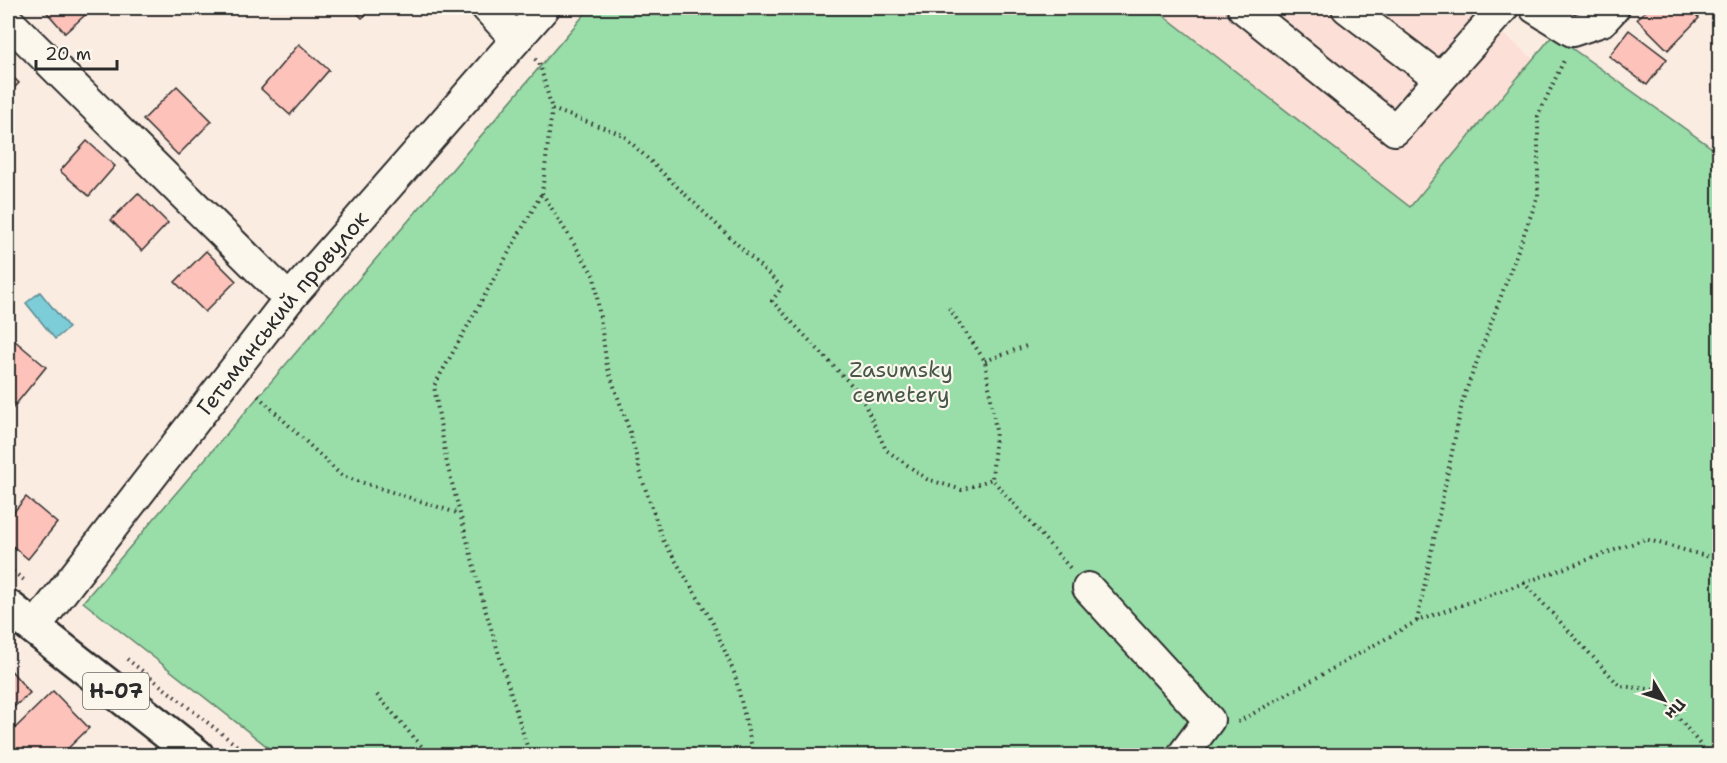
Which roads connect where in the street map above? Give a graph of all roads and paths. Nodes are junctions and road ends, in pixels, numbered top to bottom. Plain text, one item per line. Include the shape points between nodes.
1 (487, 8) edge
2 (544, 8) edge
3 (1243, 8) edge
4 (1347, 8) edge
5 (1503, 8) edge
6 (1535, 8) edge
7 (1608, 14) edge
8 (8, 21) edge
9 (1572, 31) junction
10 (516, 39) junction
11 (1439, 78) junction
12 (552, 109) junction
13 (542, 193) junction
14 (289, 299) junction
15 (949, 308) dead end
16 (1029, 345) dead end
17 (985, 361) junction
18 (258, 396) dead end
19 (992, 479) junction
20 (460, 514) junction
21 (1719, 560) edge
22 (1524, 583) junction
23 (1088, 588) joint
24 (8, 608) edge
25 (1417, 621) junction
26 (35, 627) junction
27 (377, 695) dead end
28 (1209, 720) junction
29 (196, 756) edge
30 (430, 756) edge
31 (530, 756) edge
32 (754, 756) edge
33 (1182, 756) edge
34 (1709, 756) edge

1 - 10 street
2 - 10 street, Гетьманський провулок
3 - 11 street via 1395,130
4 - 11 street
5 - 11 street
6 - 9 street
7 - 9 street
8 - 14 street
9 - 25 path via 1570,47 1538,116 1538,196 1463,399
10 - 12 path via 540,65
10 - 14 street, Гетьманський провулок
12 - 13 path
12 - 19 path via 623,135 782,287 772,302 860,393 886,450 927,479 962,490
13 - 20 path via 434,386
13 - 32 path via 594,276 607,366 642,479 663,540 712,621 735,675
14 - 26 street, Гетьманський провулок
15 - 17 path
16 - 17 path
17 - 19 path via 996,431
18 - 20 path via 342,476
19 - 23 path
20 - 31 path
21 - 22 path via 1645,539
22 - 25 path
22 - 34 path via 1620,686 1657,690
23 - 28 street
24 - 26 main road, Н-07
25 - 28 path via 1229,728
26 - 29 main road, Н-07
27 - 30 path
28 - 33 street

